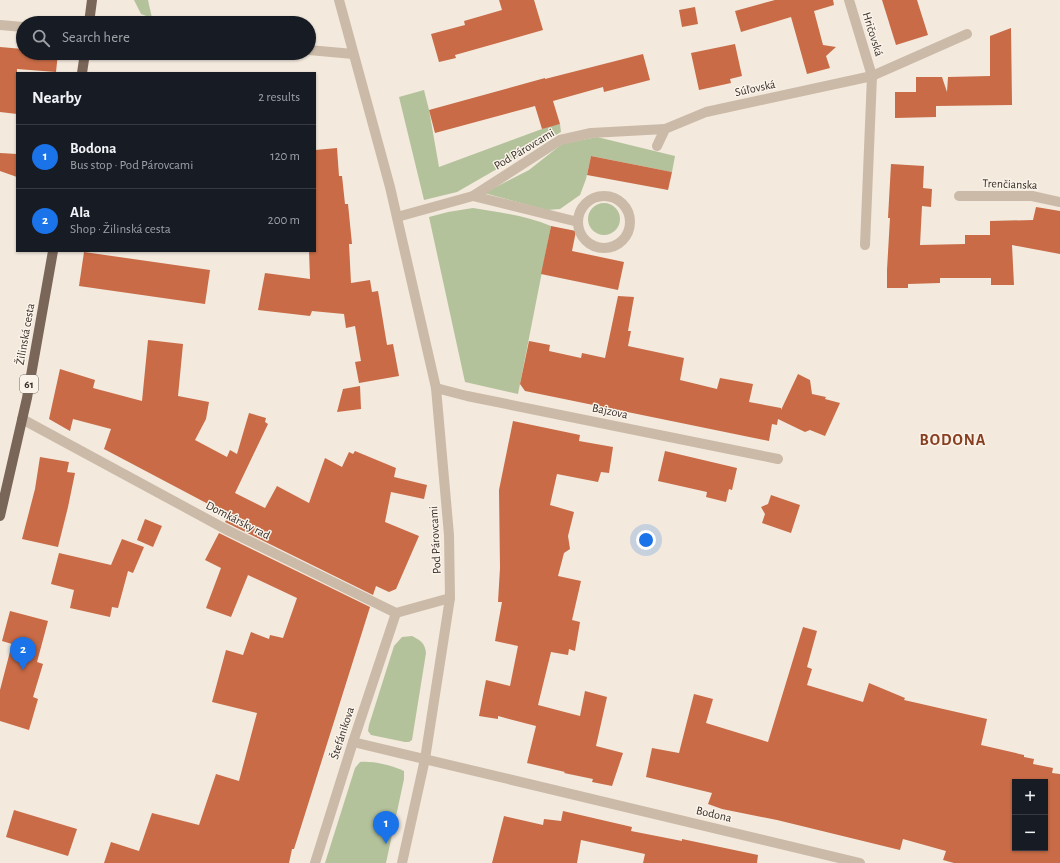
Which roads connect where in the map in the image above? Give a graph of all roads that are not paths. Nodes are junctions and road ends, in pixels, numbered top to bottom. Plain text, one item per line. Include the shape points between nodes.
1 (92, 0) edge
2 (339, 0) edge
3 (849, 0) edge
4 (90, 16) edge
5 (0, 25) edge
6 (16, 26) edge
7 (967, 34) dead end
8 (316, 51) edge
9 (352, 54) junction
10 (84, 60) edge
11 (82, 72) edge
12 (872, 76) junction
13 (665, 129) junction
14 (657, 146) dead end
15 (473, 196) junction
16 (960, 196) dead end
17 (1060, 202) edge
18 (397, 217) junction
19 (578, 222) junction
20 (866, 245) dead end
21 (53, 252) edge
22 (436, 388) junction
23 (22, 419) junction
24 (778, 459) dead end
25 (0, 516) edge
26 (450, 598) junction
27 (396, 613) junction
28 (352, 742) junction
29 (425, 759) junction
30 (834, 860) edge
31 (315, 863) edge
32 (402, 863) edge
33 (860, 863) edge

1 - 4 main road
2 - 9 street, Pod Párovcami
3 - 12 street, Hričovská
5 - 6 street
7 - 12 street, Súľovská
8 - 9 street
9 - 18 street, Pod Párovcami
10 - 11 main road
12 - 13 street, Súľovská via 706,112
12 - 20 street
13 - 14 street
13 - 15 street, Pod Párovcami via 591,133 560,140
15 - 18 street, Pod Párovcami
15 - 19 street, Pod Párovcami
16 - 17 street, Trenčianska via 1032,196
18 - 22 street, Pod Párovcami
19 - 19 street via 579,214 586,203 606,196 622,203 630,218 630,227 624,238 614,246 598,248 583,238
21 - 23 main road, Žilinská cesta / 61
22 - 24 street, Bajzova
22 - 26 street, Pod Párovcami via 449,535
23 - 25 main road, Žilinská cesta / 61
23 - 27 street, Domkársky rad via 229,531
26 - 27 street
26 - 29 street, Pod Párovcami
27 - 28 street, Štefánikova
28 - 29 street, Bodona
28 - 31 street, Štefánikova
29 - 30 street, Bodona
29 - 32 street, Pod Párovcami
30 - 33 street, Bodona

